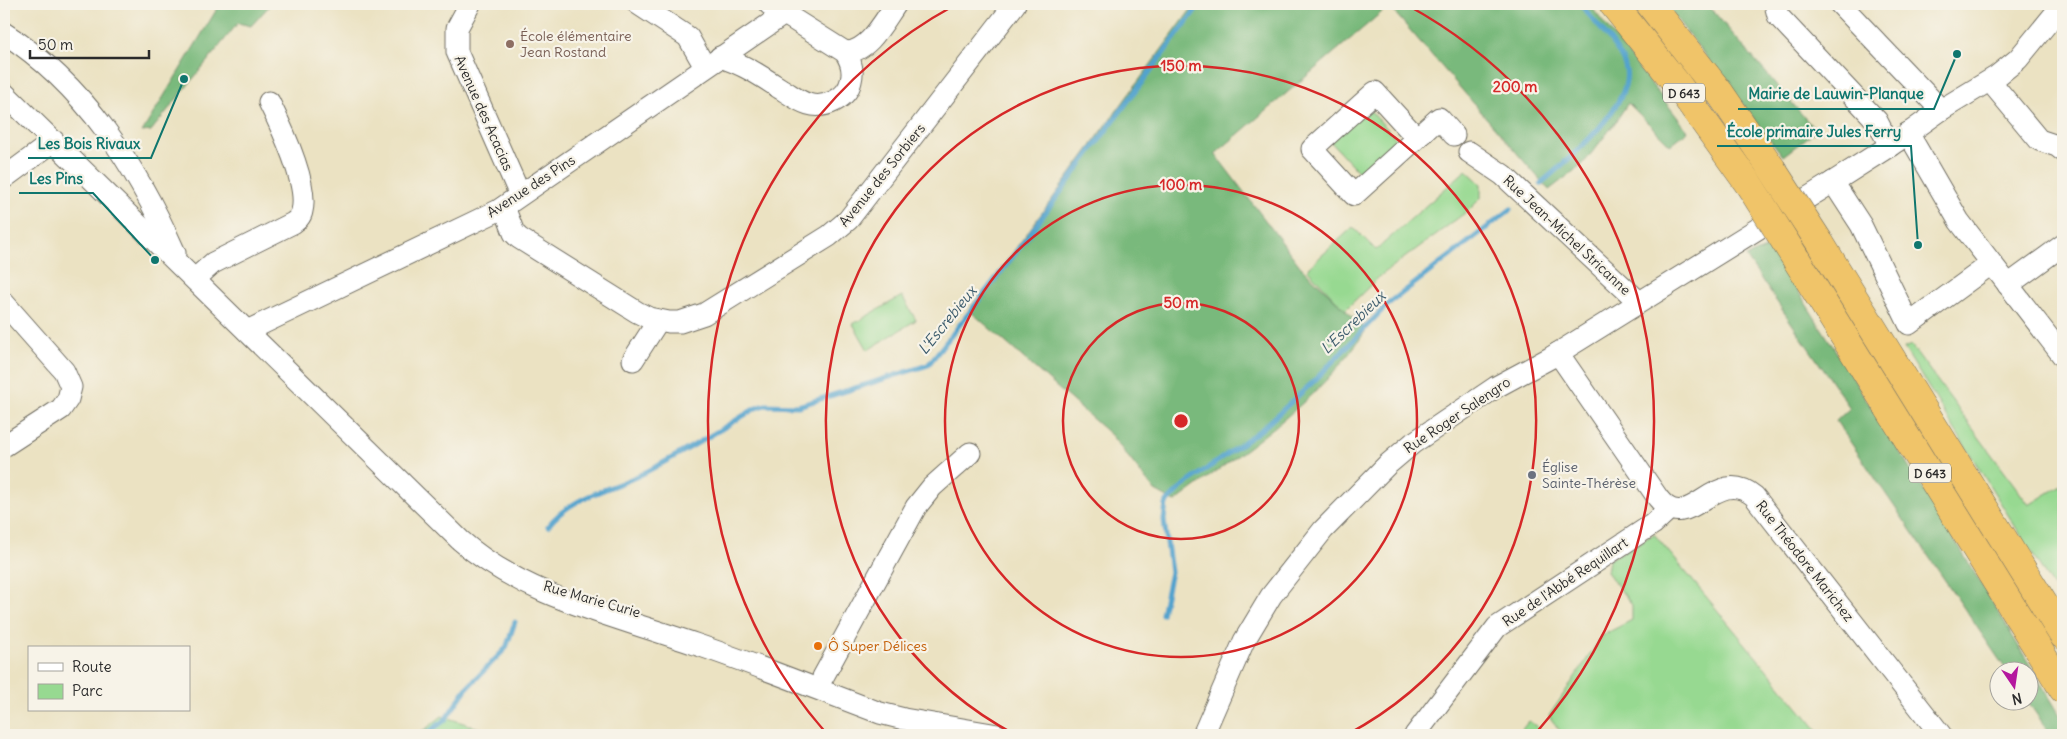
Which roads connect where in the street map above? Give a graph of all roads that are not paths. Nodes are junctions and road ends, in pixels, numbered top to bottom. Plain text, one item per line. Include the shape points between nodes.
1 (470, 4) edge
2 (638, 4) edge
3 (896, 4) edge
4 (1015, 4) edge
5 (1613, 4) edge
6 (1650, 4) edge
7 (1775, 4) edge
8 (1840, 4) edge
9 (2063, 4) edge
10 (777, 9) edge
11 (760, 31) junction
12 (4, 33) edge
13 (845, 52) junction
14 (712, 62) junction
15 (758, 75) junction
16 (1990, 81) junction
17 (4, 93) edge
18 (270, 102) dead end
19 (1941, 110) junction
20 (1908, 133) junction
21 (1454, 136) dead end
22 (1417, 138) junction
23 (54, 141) junction
24 (1890, 146) junction
25 (2063, 151) edge
26 (1470, 152) dead end
27 (4, 178) edge
28 (1833, 182) junction
29 (512, 201) junction
30 (2063, 245) edge
31 (1991, 264) junction
32 (188, 272) junction
33 (2008, 285) junction
34 (1639, 302) junction
35 (4, 303) edge
36 (658, 320) junction
37 (247, 331) junction
38 (1558, 352) junction
39 (2063, 356) edge
40 (633, 360) dead end
41 (4, 446) edge
42 (970, 453) dead end
43 (1668, 510) junction
44 (526, 581) junction
45 (2063, 635) edge
46 (823, 677) junction
47 (2063, 688) edge
48 (998, 735) edge
49 (1017, 735) edge
50 (1203, 735) edge
51 (1415, 735) edge
52 (1941, 735) edge

1 - 29 street, Avenue des Acacias via 457,28 457,52
2 - 14 street via 683,32
3 - 13 street via 864,45
4 - 36 street, Avenue des Sorbiers via 867,197 839,228 704,314 680,322
5 - 47 highway, D 643, bridge via 1677,84 1750,186
6 - 45 highway, D 643, bridge via 1720,93 1772,169
7 - 24 street via 1778,16 1877,121
8 - 19 street
9 - 16 street, Rue Roger Salengro via 2018,59
10 - 11 street
10 - 13 street
11 - 14 street, Avenue des Pins
11 - 15 street via 756,54
12 - 32 street via 49,67 95,115 153,208
13 - 15 street via 852,66 849,88 838,99 824,105 801,101
14 - 15 street via 739,63
14 - 29 street, Avenue des Pins via 685,84
16 - 19 street, Rue Roger Salengro
16 - 25 street via 2039,140
17 - 23 street
18 - 32 street via 286,137 301,189 303,206 300,216 213,263
19 - 20 street, Rue Roger Salengro
20 - 24 street, Rue Roger Salengro
20 - 31 street via 1954,214
21 - 22 street via 1439,118
22 - 22 street via 1354,195 1312,148 1375,92
23 - 27 street
23 - 32 street
24 - 28 street, Rue Roger Salengro
26 - 34 street, Rue Jean-Michel Stricanne via 1503,175
28 - 31 street via 1861,225 1909,324
28 - 34 street, Rue Roger Salengro
29 - 36 street, Avenue des Sorbiers via 514,233 519,238 637,312
29 - 37 street, Avenue des Pins
30 - 33 street
31 - 33 street
32 - 37 street
33 - 39 street
34 - 38 street, Rue Roger Salengro
35 - 41 street via 64,370 71,387 61,409
36 - 40 street
37 - 44 street via 469,548 496,567
38 - 43 street
38 - 50 street, Rue Roger Salengro via 1496,387 1413,443 1334,518 1302,555 1259,615 1244,641
42 - 46 street via 932,487 916,507
43 - 51 street, Rue de l'Abbé Requillart via 1653,524 1497,627
43 - 52 street, Rue Théodore Marichez via 1688,509 1730,486 1754,496
44 - 46 street, Rue Marie Curie via 672,622
44 - 48 street, Rue Marie Curie via 555,596 694,643 888,715
46 - 49 street, Rue Marie Curie via 898,704

